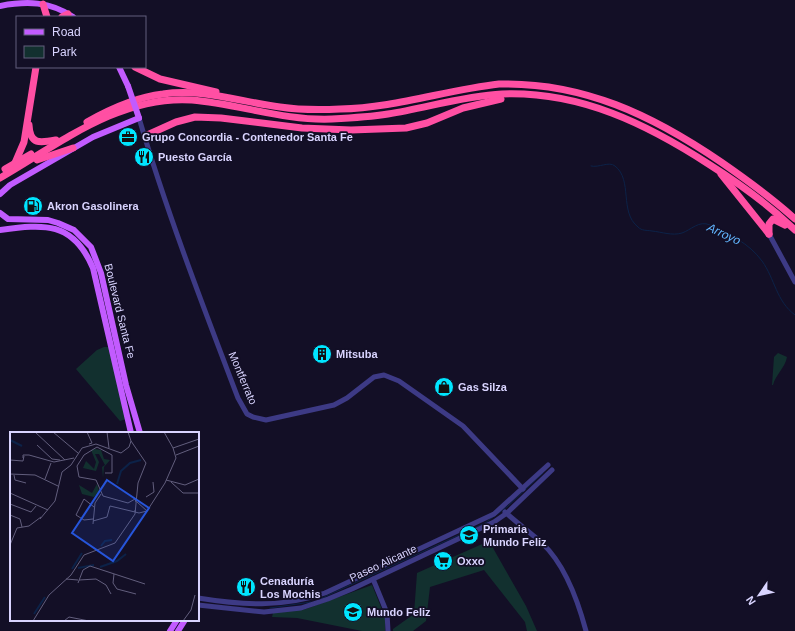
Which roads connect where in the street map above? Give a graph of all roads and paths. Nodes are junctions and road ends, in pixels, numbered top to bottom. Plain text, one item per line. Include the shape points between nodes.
1 (43, 4) junction
2 (0, 6) edge
3 (47, 16) edge
4 (68, 16) edge
5 (36, 68) edge
6 (119, 68) edge
7 (137, 68) edge
8 (519, 94) junction
9 (229, 98) junction
10 (29, 117) junction
11 (139, 118) junction
12 (144, 136) junction
13 (56, 140) junction
14 (73, 148) junction
15 (15, 163) junction
16 (26, 163) junction
17 (715, 168) junction
18 (0, 173) edge
19 (0, 178) edge
20 (0, 194) edge
21 (0, 213) edge
22 (795, 219) edge
23 (0, 230) edge
24 (795, 231) edge
25 (769, 234) junction
26 (795, 282) edge
27 (131, 432) edge
28 (140, 432) edge
29 (523, 488) junction
30 (502, 508) junction
31 (507, 513) junction
32 (373, 579) junction
33 (199, 598) edge
34 (199, 605) edge
35 (264, 605) junction
36 (264, 612) junction
37 (176, 621) edge
38 (184, 621) edge
39 (170, 631) edge
40 (178, 631) edge
41 (388, 631) edge
42 (586, 631) edge

1 - 2 main road
1 - 3 highway
1 - 4 main road
5 - 10 highway
6 - 11 main road, bridge
7 - 9 highway via 160,79 222,93
8 - 12 highway via 463,108 427,123 406,128 302,128 195,117
8 - 16 highway via 469,98 381,115 330,119 293,117 191,100 157,101 114,113
8 - 17 highway via 575,102 623,118 665,136
9 - 13 highway via 187,93 146,97 113,109
9 - 22 highway via 280,107 341,109 372,107 499,84 556,87 583,94 658,122 753,184
10 - 13 highway via 29,133 36,142
10 - 15 highway via 22,148
11 - 12 street
11 - 14 main road
12 - 29 street, Montferrato via 238,398 247,414 266,420 334,405 374,377 384,375 399,381 463,426
13 - 15 highway
14 - 16 highway
14 - 20 main road via 10,185
15 - 18 highway
16 - 19 highway
17 - 24 highway via 758,197
17 - 25 highway
21 - 28 main road, Boulevard Santa Fe via 8,219 48,220 58,223 74,230 91,247 101,273 126,385
23 - 27 main road, Boulevard Santa Fe via 49,227 70,236 84,252 93,268
24 - 25 highway via 773,219 769,224
25 - 26 street
29 - 30 street, Paseo Alicante
29 - 31 street, Paseo Alicante via 550,468
30 - 31 street
30 - 35 street, Paseo Alicante via 474,524 325,593 296,602
31 - 32 street, Paseo Alicante via 485,527
31 - 42 street via 543,544 561,568
32 - 36 street, Paseo Alicante via 314,604
32 - 41 street via 387,613
33 - 35 street, Paseo Alicante
34 - 36 street, Paseo Alicante
35 - 36 street
37 - 39 main road
38 - 40 main road

